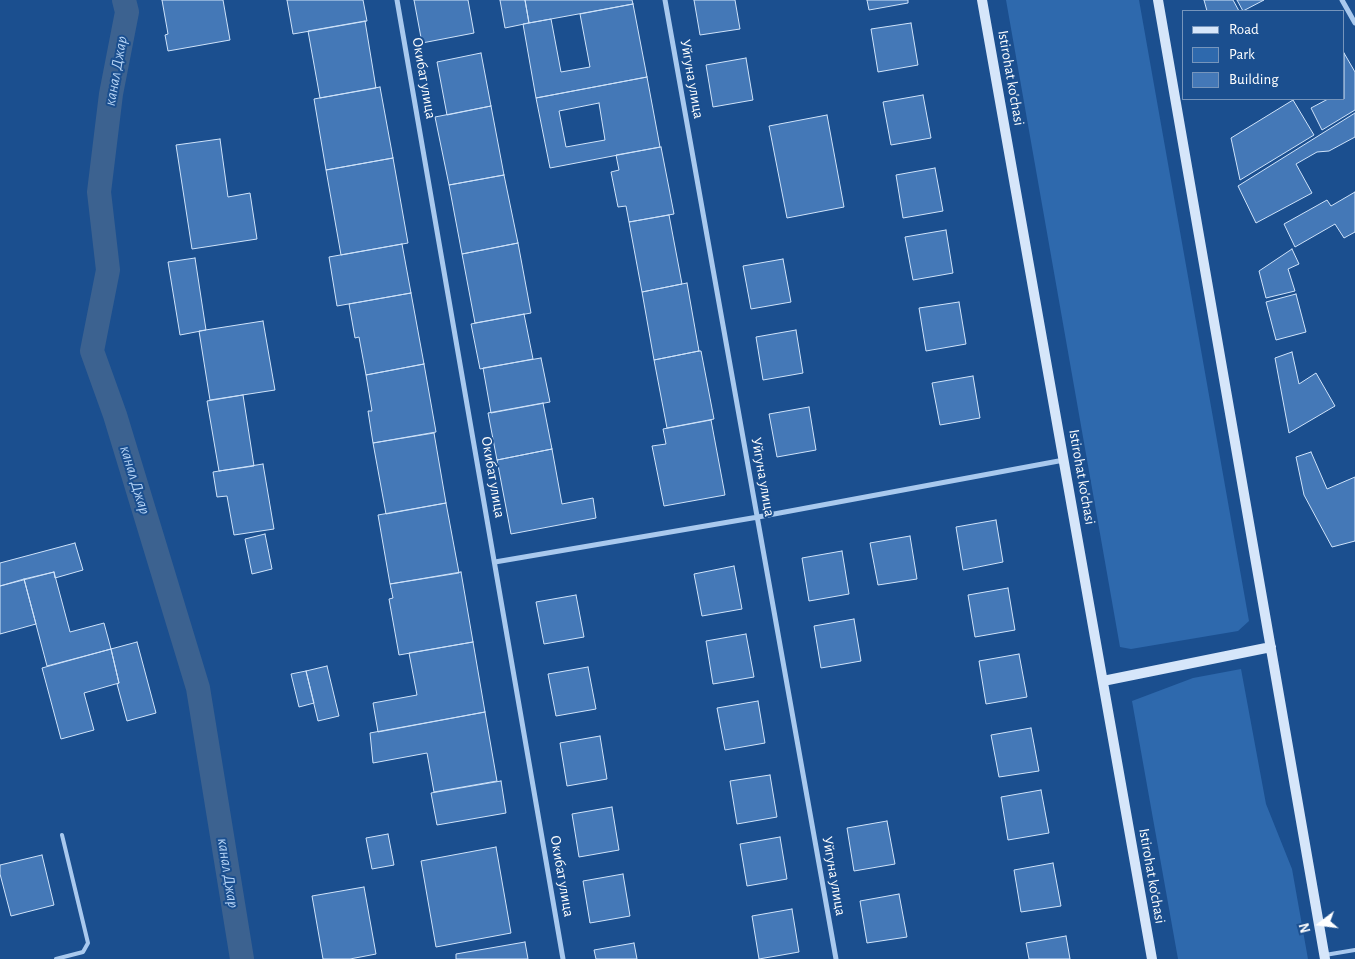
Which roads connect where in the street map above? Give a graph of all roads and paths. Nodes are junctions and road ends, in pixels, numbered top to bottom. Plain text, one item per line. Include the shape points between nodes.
1 (397, 0) edge
2 (666, 0) edge
3 (982, 0) edge
4 (1158, 0) edge
5 (1342, 0) edge
6 (1355, 23) edge
7 (1064, 460) junction
8 (758, 517) junction
9 (495, 562) junction
10 (1271, 647) junction
11 (1103, 681) junction
12 (62, 835) dead end
13 (1355, 950) edge
14 (1325, 957) edge
15 (56, 959) edge
16 (563, 959) edge
17 (836, 959) edge
18 (1152, 959) edge

1 - 9 street, Окибат улица
2 - 8 street, Уйгуна улица
3 - 7 main road, Istirohat ko'chasi
4 - 10 main road
5 - 6 street
7 - 8 street
7 - 11 main road, Istirohat ko'chasi
8 - 9 street
8 - 17 street, Уйгуна улица
9 - 16 street, Окибат улица
10 - 11 main road
10 - 14 main road
11 - 18 main road, Istirohat ko'chasi
12 - 15 lane via 88,943 83,952
13 - 14 lane

